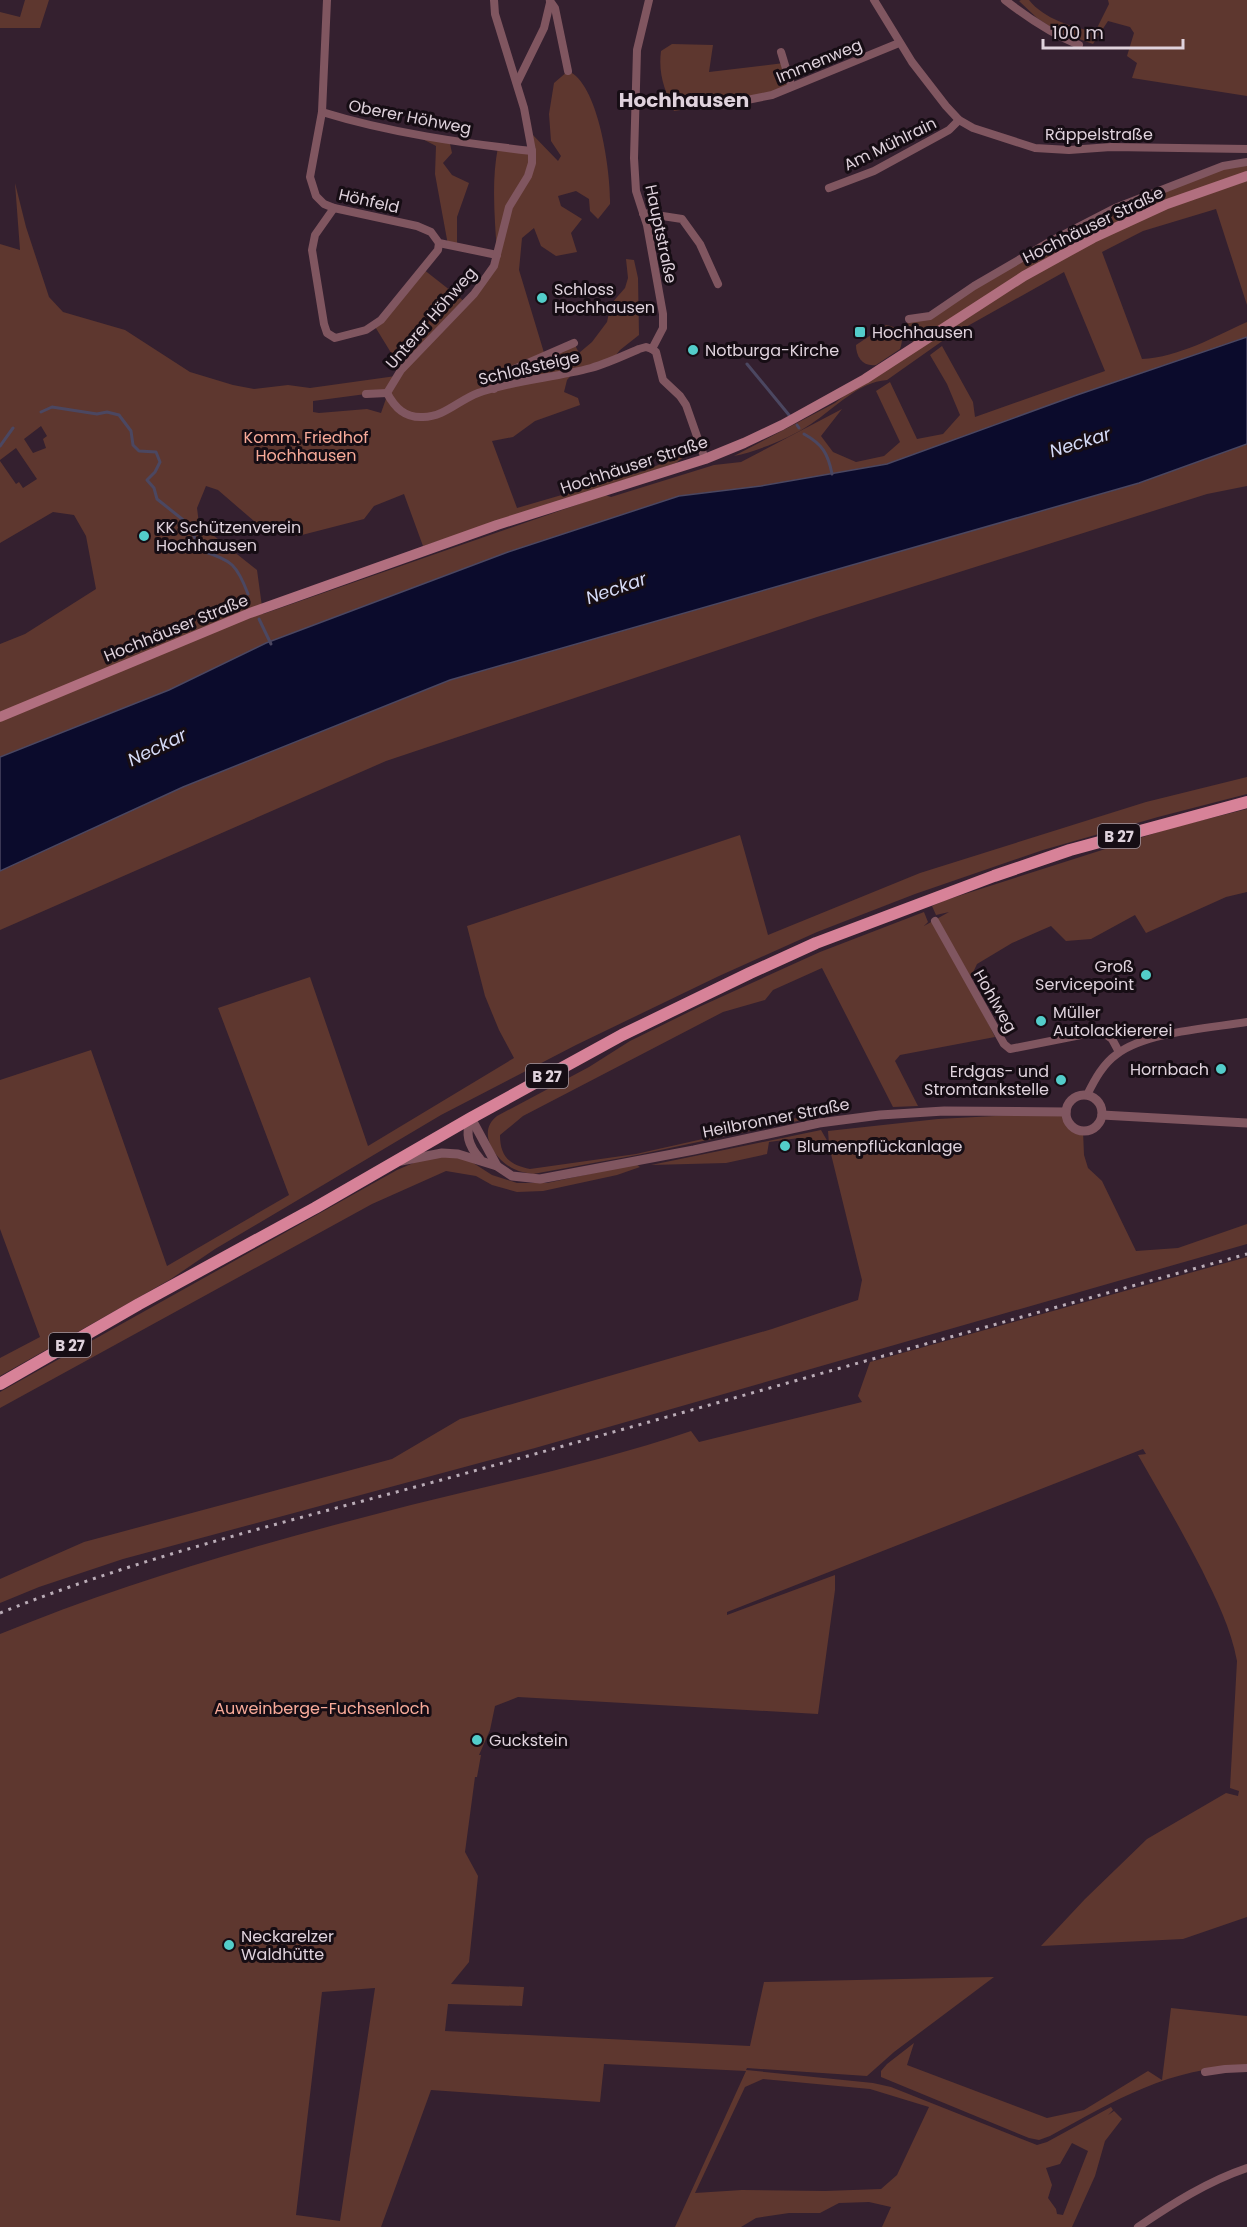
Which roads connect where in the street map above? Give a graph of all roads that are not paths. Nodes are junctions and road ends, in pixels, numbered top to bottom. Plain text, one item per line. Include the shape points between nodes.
1 (327, 0) edge
2 (494, 0) edge
3 (649, 0) edge
4 (874, 0) edge
5 (1005, 0) edge
6 (550, 2) edge
7 (899, 43) junction
8 (1079, 45) dead end
9 (781, 52) dead end
10 (568, 71) dead end
11 (517, 83) junction
12 (791, 85) junction
13 (747, 100) dead end
14 (322, 111) junction
15 (959, 120) junction
16 (1247, 149) edge
17 (532, 151) junction
18 (1247, 162) edge
19 (1247, 176) edge
20 (829, 188) dead end
21 (334, 208) junction
22 (643, 213) junction
23 (439, 243) junction
24 (498, 255) junction
25 (718, 284) dead end
26 (909, 319) dead end
27 (574, 343) dead end
28 (652, 349) junction
29 (494, 389) junction
30 (387, 393) junction
31 (366, 394) dead end
32 (705, 459) junction
33 (0, 717) edge
34 (1247, 802) edge
35 (935, 921) dead end
36 (1247, 1022) edge
37 (1119, 1052) junction
38 (1088, 1095) junction
39 (1066, 1112) junction
40 (1102, 1115) junction
41 (471, 1118) junction
42 (1247, 1123) edge
43 (481, 1161) junction
44 (393, 1162) junction
45 (497, 1166) junction
46 (0, 1384) edge
47 (1247, 2068) edge
48 (1205, 2073) dead end
49 (1247, 2168) edge
50 (1138, 2227) edge

1 - 14 street
2 - 11 street, Unterer Höhweg
3 - 22 street, Hauptstraße via 637,50 635,87 636,191
4 - 7 street, Räppelstraße
5 - 8 street via 1023,15
6 - 10 street via 555,8
6 - 11 street via 544,28
7 - 12 street, Immenweg
7 - 15 street, Räppelstraße
9 - 12 street
11 - 17 street, Unterer Höhweg
12 - 13 street, Immenweg via 772,95
14 - 17 street, Oberer Höhweg via 409,132
14 - 21 street, Höhfeld via 310,177 316,196
15 - 16 street, Räppelstraße via 1035,148
15 - 20 street, Am Mühlrain via 950,130 874,171
17 - 24 street, Unterer Höhweg via 528,176 509,207
18 - 26 street via 1223,166 1114,208 1001,270 930,316
19 - 32 main road, Hochhäuser Straße via 1167,204 1093,238 1024,276 866,379 782,425
21 - 23 street, Höhfeld via 417,226 431,232
21 - 23 street via 315,235 312,250 324,324 327,333 335,338 366,330 381,320 438,250
22 - 25 street via 682,219 700,244
22 - 28 street, Hauptstraße via 663,314 663,328
23 - 24 street, Höhfeld
24 - 30 street, Unterer Höhweg via 474,294 401,370
27 - 29 street via 498,376
28 - 29 street, Schloßsteige via 639,348 591,368
28 - 32 street via 663,380 686,405
29 - 30 street, Schloßsteige via 475,394 432,416 421,417 398,410
30 - 31 street, Unterer Höhweg
32 - 33 main road, Hochhäuser Straße via 505,522 261,609
34 - 41 main road, B 27 via 1070,850 816,943 622,1035
35 - 37 street, Hohlweg via 1010,1049 1101,1031
36 - 37 street via 1155,1038
37 - 38 street via 1094,1079
38 - 39 street via 1075,1097
38 - 40 street via 1100,1104
39 - 40 street via 1073,1127 1083,1131 1098,1125
39 - 45 street, Heilbronner Straße via 944,1111 819,1122 540,1179 512,1176
40 - 42 street
41 - 43 street via 468,1139
41 - 44 main road, B 27
41 - 45 street
43 - 44 street, Heilbronner Straße via 442,1153
43 - 45 street, Heilbronner Straße
44 - 46 main road, B 27
47 - 48 street
49 - 50 street via 1167,2207

